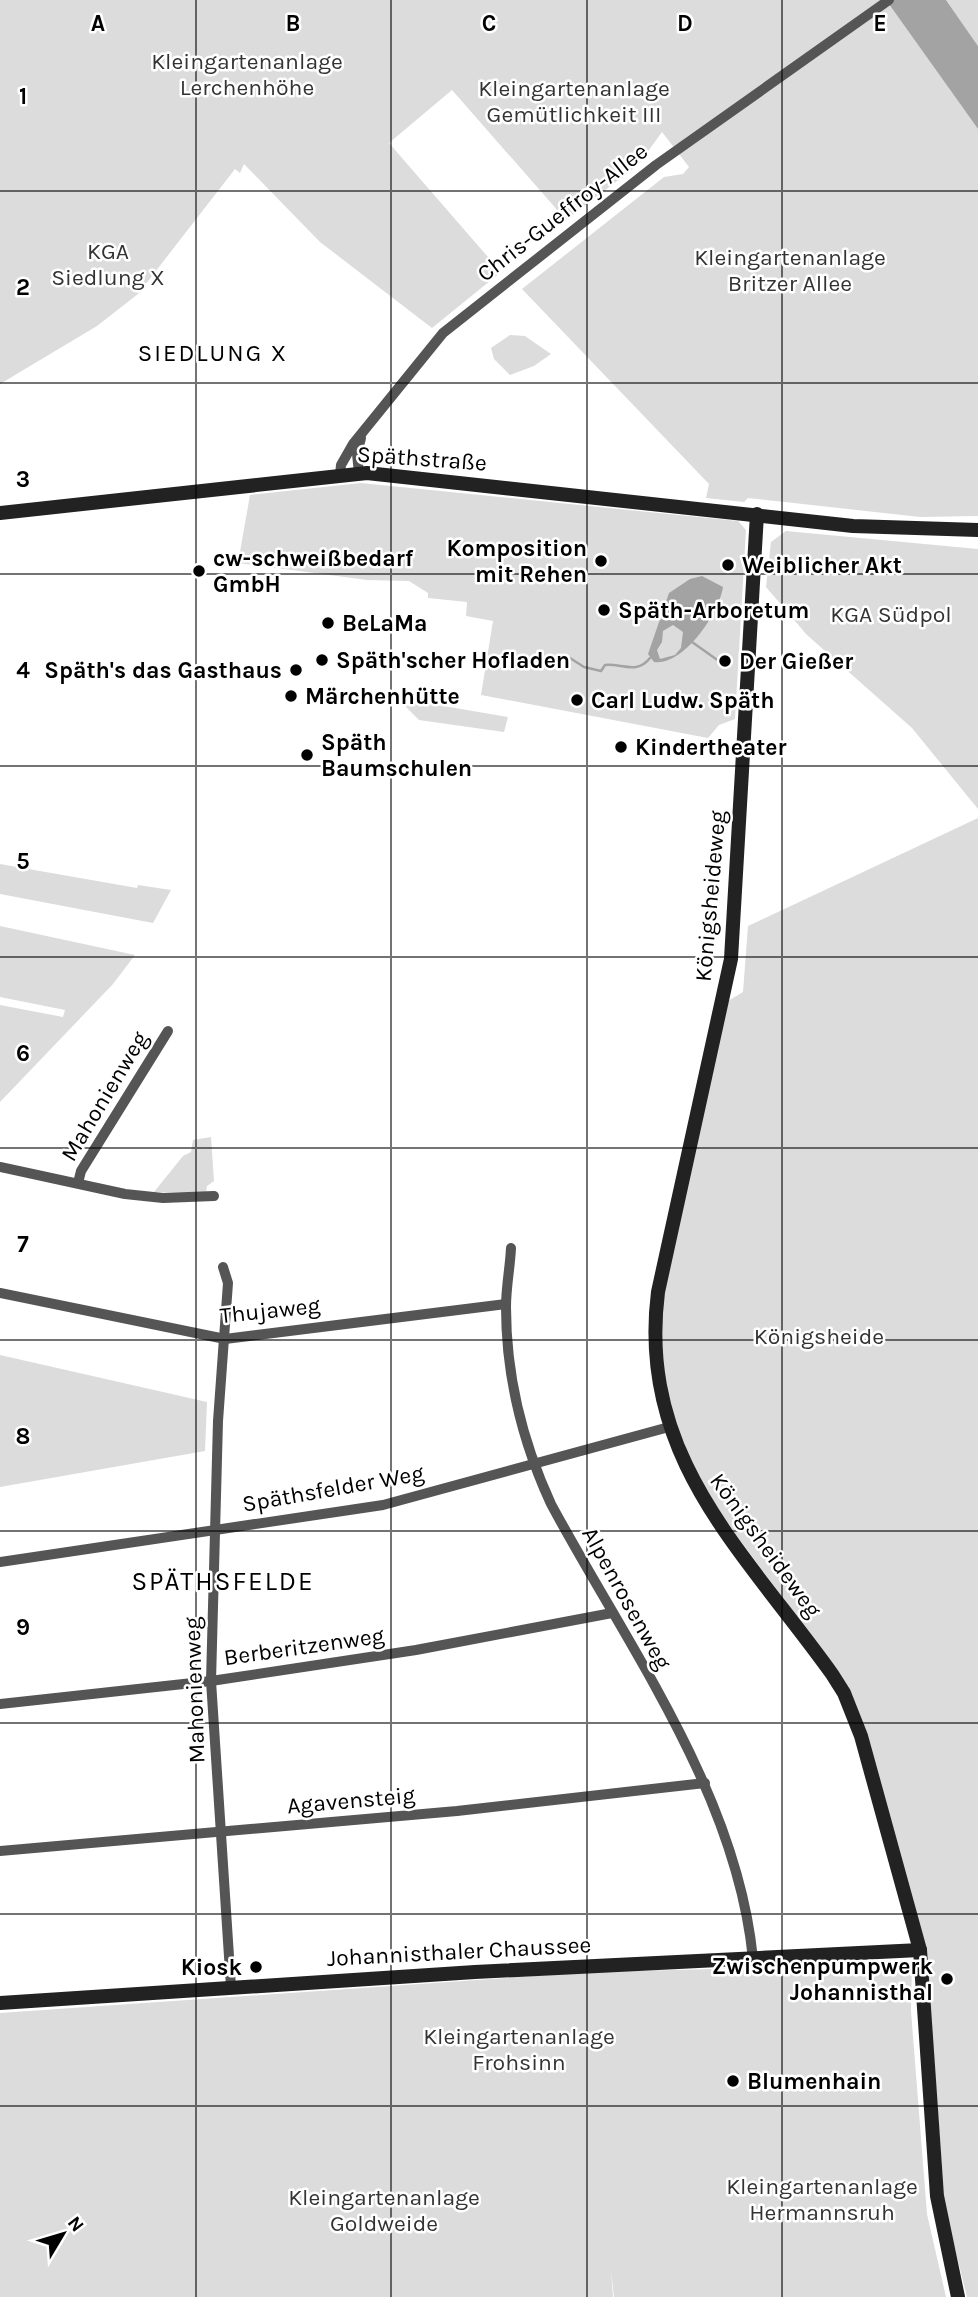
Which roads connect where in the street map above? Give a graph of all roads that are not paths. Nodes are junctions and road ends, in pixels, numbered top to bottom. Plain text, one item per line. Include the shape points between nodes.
1 (886, 2) edge
2 (362, 434) junction
3 (359, 473) junction
4 (340, 475) junction
5 (0, 513) edge
6 (757, 514) junction
7 (978, 530) edge
8 (168, 1031) dead end
9 (0, 1167) edge
10 (78, 1183) junction
11 (214, 1196) dead end
12 (511, 1248) dead end
13 (223, 1267) dead end
14 (0, 1293) edge
15 (506, 1304) junction
16 (225, 1339) junction
17 (668, 1427) junction
18 (533, 1465) junction
19 (214, 1530) junction
20 (0, 1562) edge
21 (612, 1613) junction
22 (211, 1681) junction
23 (0, 1704) edge
24 (705, 1783) junction
25 (221, 1833) junction
26 (0, 1851) edge
27 (920, 1950) junction
28 (753, 1959) junction
29 (231, 1987) junction
30 (0, 2003) edge
31 (958, 2297) edge

1 - 2 street, Chris-Gueffroy-Allee via 656,165 443,333
2 - 3 street
2 - 4 street, Chris-Gueffroy-Allee via 341,465
3 - 4 street, Späthstraße
3 - 6 street, Späthstraße
4 - 5 street, Späthstraße
6 - 7 street, Späthstraße via 886,529
6 - 17 street, Königsheideweg via 731,960 656,1310 656,1372
8 - 10 street, Mahonienweg via 81,1171
9 - 10 street, Mahonienweg
10 - 11 street, Mahonienweg via 163,1198
12 - 15 street, Alpenrosenweg
13 - 16 street, Mahonienweg via 228,1283
14 - 16 street, Thujaweg
15 - 16 street, Thujaweg
15 - 18 street, Alpenrosenweg via 513,1394
16 - 19 street, Mahonienweg
17 - 18 street, Späthsfelder Weg
17 - 27 street, Königsheideweg via 699,1494 844,1693 868,1761
18 - 19 street, Späthsfelder Weg via 383,1505
18 - 21 street, Alpenrosenweg
19 - 20 street, Späthsfelder Weg
19 - 22 street, Mahonienweg
21 - 22 street, Berberitzenweg via 416,1650
21 - 24 street, Alpenrosenweg
22 - 23 street, Berberitzenweg
22 - 25 street, Mahonienweg
24 - 25 street, Agavensteig
24 - 28 street, Alpenrosenweg via 730,1849
25 - 26 street, Agavensteig
25 - 29 street, Mahonienweg
27 - 28 street, Johannisthaler Chaussee
27 - 31 street, Königsheideweg via 937,2196
28 - 29 street, Johannisthaler Chaussee
29 - 30 street, Johannisthaler Chaussee

